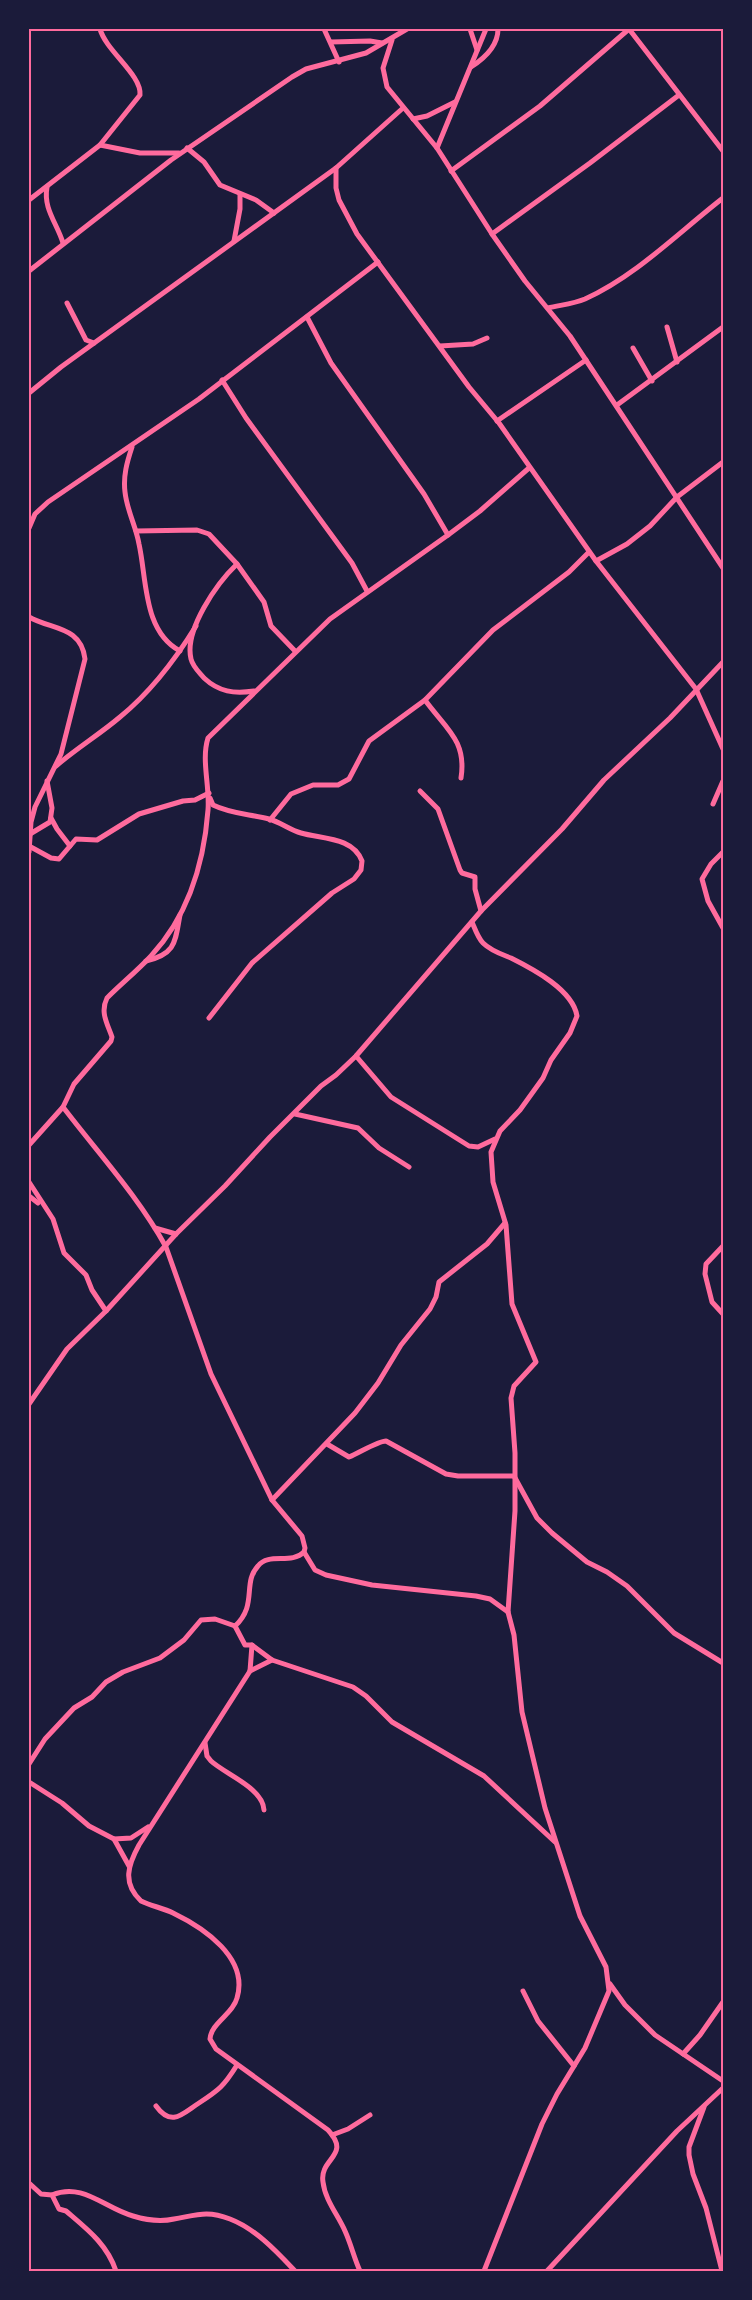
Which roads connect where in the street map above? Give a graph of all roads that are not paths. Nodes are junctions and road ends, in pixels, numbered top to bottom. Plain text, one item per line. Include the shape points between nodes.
1 (100, 29) edge
2 (324, 29) edge
3 (408, 29) edge
4 (470, 29) edge
5 (486, 29) edge
6 (498, 29) edge
7 (629, 29) edge
8 (392, 40) junction
9 (330, 42) junction
10 (382, 43) junction
11 (478, 51) junction
12 (339, 62) junction
13 (471, 67) junction
14 (678, 95) junction
15 (455, 102) junction
16 (403, 108) junction
17 (413, 119) junction
18 (100, 146) junction
19 (188, 148) junction
20 (437, 148) junction
21 (723, 151) edge
22 (180, 153) junction
23 (336, 168) junction
24 (451, 171) junction
25 (48, 186) junction
26 (240, 195) junction
27 (723, 198) edge
28 (29, 200) edge
29 (274, 213) junction
30 (492, 234) junction
31 (234, 241) junction
32 (63, 243) junction
33 (378, 262) junction
34 (29, 271) edge
35 (67, 303) dead end
36 (548, 308) junction
37 (307, 317) junction
38 (667, 327) dead end
39 (723, 327) edge
40 (487, 338) dead end
41 (94, 343) junction
42 (440, 346) junction
43 (632, 348) dead end
44 (586, 360) junction
45 (677, 362) junction
46 (222, 380) junction
47 (652, 380) junction
48 (29, 393) edge
49 (617, 405) junction
50 (497, 421) junction
51 (132, 447) junction
52 (723, 462) edge
53 (529, 468) junction
54 (677, 496) junction
55 (29, 528) edge
56 (136, 531) junction
57 (448, 535) junction
58 (589, 552) junction
59 (596, 561) junction
60 (236, 564) junction
61 (723, 568) edge
62 (367, 591) junction
63 (29, 617) edge
64 (196, 626) junction
65 (180, 651) junction
66 (295, 651) junction
67 (723, 662) edge
68 (696, 689) junction
69 (255, 691) junction
70 (426, 700) junction
71 (723, 749) edge
72 (54, 768) junction
73 (461, 778) dead end
74 (47, 780) junction
75 (723, 781) edge
76 (420, 791) dead end
77 (209, 794) junction
78 (713, 804) dead end
79 (51, 818) junction
80 (270, 820) junction
81 (30, 834) edge
82 (70, 846) junction
83 (29, 848) edge
84 (723, 852) edge
85 (181, 910) junction
86 (481, 911) junction
87 (472, 922) junction
88 (723, 928) edge
89 (146, 961) junction
90 (209, 1018) dead end
91 (356, 1056) junction
92 (63, 1107) junction
93 (295, 1114) junction
94 (496, 1138) junction
95 (29, 1145) edge
96 (409, 1167) dead end
97 (29, 1182) edge
98 (29, 1196) edge
99 (42, 1206) junction
100 (505, 1223) junction
101 (156, 1228) junction
102 (176, 1234) junction
103 (723, 1246) edge
104 (166, 1247) junction
105 (106, 1311) junction
106 (723, 1314) edge
107 (29, 1404) edge
108 (327, 1444) junction
109 (514, 1476) junction
110 (272, 1500) junction
111 (304, 1552) junction
112 (508, 1612) junction
113 (235, 1626) junction
114 (252, 1645) junction
115 (272, 1660) junction
116 (723, 1663) edge
117 (250, 1671) junction
118 (204, 1742) junction
119 (29, 1764) edge
120 (29, 1782) edge
121 (264, 1810) dead end
122 (152, 1826) junction
123 (114, 1839) junction
124 (555, 1842) junction
125 (129, 1866) junction
126 (609, 1983) junction
127 (523, 1990) dead end
128 (723, 2002) edge
129 (683, 2054) junction
130 (238, 2065) junction
131 (574, 2066) junction
132 (723, 2081) edge
133 (723, 2088) edge
134 (704, 2104) junction
135 (156, 2106) dead end
136 (370, 2114) dead end
137 (332, 2135) junction
138 (29, 2183) edge
139 (52, 2195) junction
140 (116, 2271) edge
141 (295, 2271) edge
142 (360, 2271) edge
143 (484, 2271) edge
144 (547, 2271) edge
145 (722, 2271) edge

1 - 18 street via 135,79 140,92 136,102
2 - 9 street
3 - 8 street
4 - 11 street
5 - 11 street
6 - 13 street via 489,54
7 - 14 street
7 - 24 street via 540,106
8 - 10 street
8 - 16 street via 383,68 384,78
9 - 10 street
9 - 12 street
10 - 12 street via 366,53
11 - 13 street
12 - 19 street via 306,69
13 - 15 street
14 - 21 street
14 - 30 street
15 - 17 street
15 - 20 street
16 - 17 street
16 - 23 street
17 - 20 street
18 - 22 street via 140,153
18 - 25 street
19 - 22 street
19 - 26 street via 204,162 220,186
20 - 24 street
22 - 32 street
23 - 29 street
23 - 33 street via 336,188 345,213
24 - 30 street
25 - 28 street
25 - 32 street via 49,213
26 - 29 street via 256,200
26 - 31 street
27 - 36 street via 656,254 602,290 582,300
29 - 31 street
30 - 36 street
31 - 41 street
32 - 34 street
33 - 37 street
33 - 42 street
35 - 41 street via 86,340
36 - 44 street
37 - 46 street
37 - 57 street via 331,362 424,494
38 - 45 street
39 - 45 street
40 - 42 street via 473,344
41 - 48 street
42 - 50 street
43 - 47 street
44 - 49 street
44 - 50 street
45 - 47 street
46 - 51 street
46 - 62 street via 352,563
47 - 49 street
49 - 54 street
50 - 53 street
51 - 55 street via 48,502 35,514
51 - 56 street via 125,466 125,492
52 - 54 street
53 - 57 street
53 - 58 street
54 - 59 street via 650,526 627,544
54 - 61 street
56 - 60 street via 202,531 218,541
56 - 65 street via 150,610 167,642
57 - 62 street
58 - 59 street
58 - 70 street via 569,572 493,630
59 - 68 street
60 - 64 street via 215,587
60 - 66 street via 264,602 271,626
62 - 66 street
63 - 72 street via 70,634 84,647 85,664 61,754
64 - 65 street
64 - 69 street via 190,649 194,668 212,685 226,692
65 - 72 street via 120,718
66 - 69 street
67 - 68 street
68 - 71 street
68 - 86 street via 604,780 562,829
69 - 77 street via 208,738 205,748
70 - 73 street via 457,739 463,767
70 - 80 street via 368,741 349,779 338,785 313,785 290,794
72 - 74 street
74 - 79 street
74 - 81 street via 35,807
75 - 78 street
76 - 86 street via 438,809 460,870 475,877
77 - 80 street via 213,805 227,812
77 - 82 street via 152,809 97,840 76,839
77 - 85 street via 206,839 196,880
79 - 81 street via 50,822
79 - 82 street
80 - 90 street via 300,833 348,844 361,857 361,870 263,951
81 - 83 street
82 - 83 street via 62,857 55,859
84 - 88 street via 702,879 708,901
85 - 89 street via 165,938
85 - 89 street via 176,935 168,952 161,958
86 - 87 street
87 - 91 street
87 - 94 street via 482,942 562,991 572,1000 577,1016 544,1078
89 - 92 street via 107,998 103,1012 111,1041 74,1084
91 - 93 street
91 - 94 street via 391,1098 469,1146 478,1147
92 - 95 street
92 - 101 street
93 - 96 street via 358,1128 379,1148
93 - 102 street
94 - 100 street via 491,1152 491,1172
97 - 99 street
98 - 99 street
99 - 105 street via 57,1228 64,1253 86,1275
100 - 108 street via 486,1244 439,1282 430,1309 401,1345 378,1383
100 - 109 street via 512,1304 536,1362 514,1386 511,1398
101 - 102 street
101 - 104 street
102 - 104 street
103 - 106 street via 706,1264 705,1274 712,1302
104 - 105 street
104 - 110 street via 211,1374
105 - 107 street via 68,1348
108 - 109 street via 349,1457 382,1440 446,1474
108 - 110 street
109 - 112 street via 514,1542
109 - 116 street via 538,1518 552,1533 587,1562 627,1586 674,1633
110 - 111 street via 302,1536
111 - 112 street via 314,1570 326,1575 372,1585 476,1596 490,1599
111 - 113 street via 295,1558 264,1560 257,1566 251,1578 248,1608
112 - 124 street via 527,1735
113 - 114 street via 245,1645
113 - 119 street via 215,1619 201,1620 184,1640 160,1658 106,1682 55,1728
114 - 115 street
114 - 117 street
115 - 117 street
115 - 124 street via 353,1687 392,1722 484,1776
117 - 118 street
118 - 121 street via 211,1761 247,1786 260,1799
118 - 122 street
120 - 123 street via 90,1826
122 - 123 street via 130,1838
122 - 125 street
123 - 125 street
124 - 126 street via 580,1916 606,1966
125 - 130 street via 129,1884 141,1901 195,1924 220,1944 231,1959 238,1978 237,2000 213,2029 210,2039 216,2049
126 - 129 street via 640,2022
126 - 131 street via 607,1998 594,2029
127 - 131 street via 538,2021
128 - 129 street
129 - 132 street
130 - 135 street via 219,2090 183,2115 166,2116
130 - 137 street
131 - 143 street via 529,2154
133 - 134 street
134 - 144 street
134 - 145 street via 689,2155
136 - 137 street
137 - 142 street via 338,2148 322,2181
138 - 139 street via 41,2194
139 - 140 street via 59,2209 66,2211 103,2244
139 - 141 street via 61,2191 80,2192 120,2212 162,2221 200,2213 219,2215 252,2231

